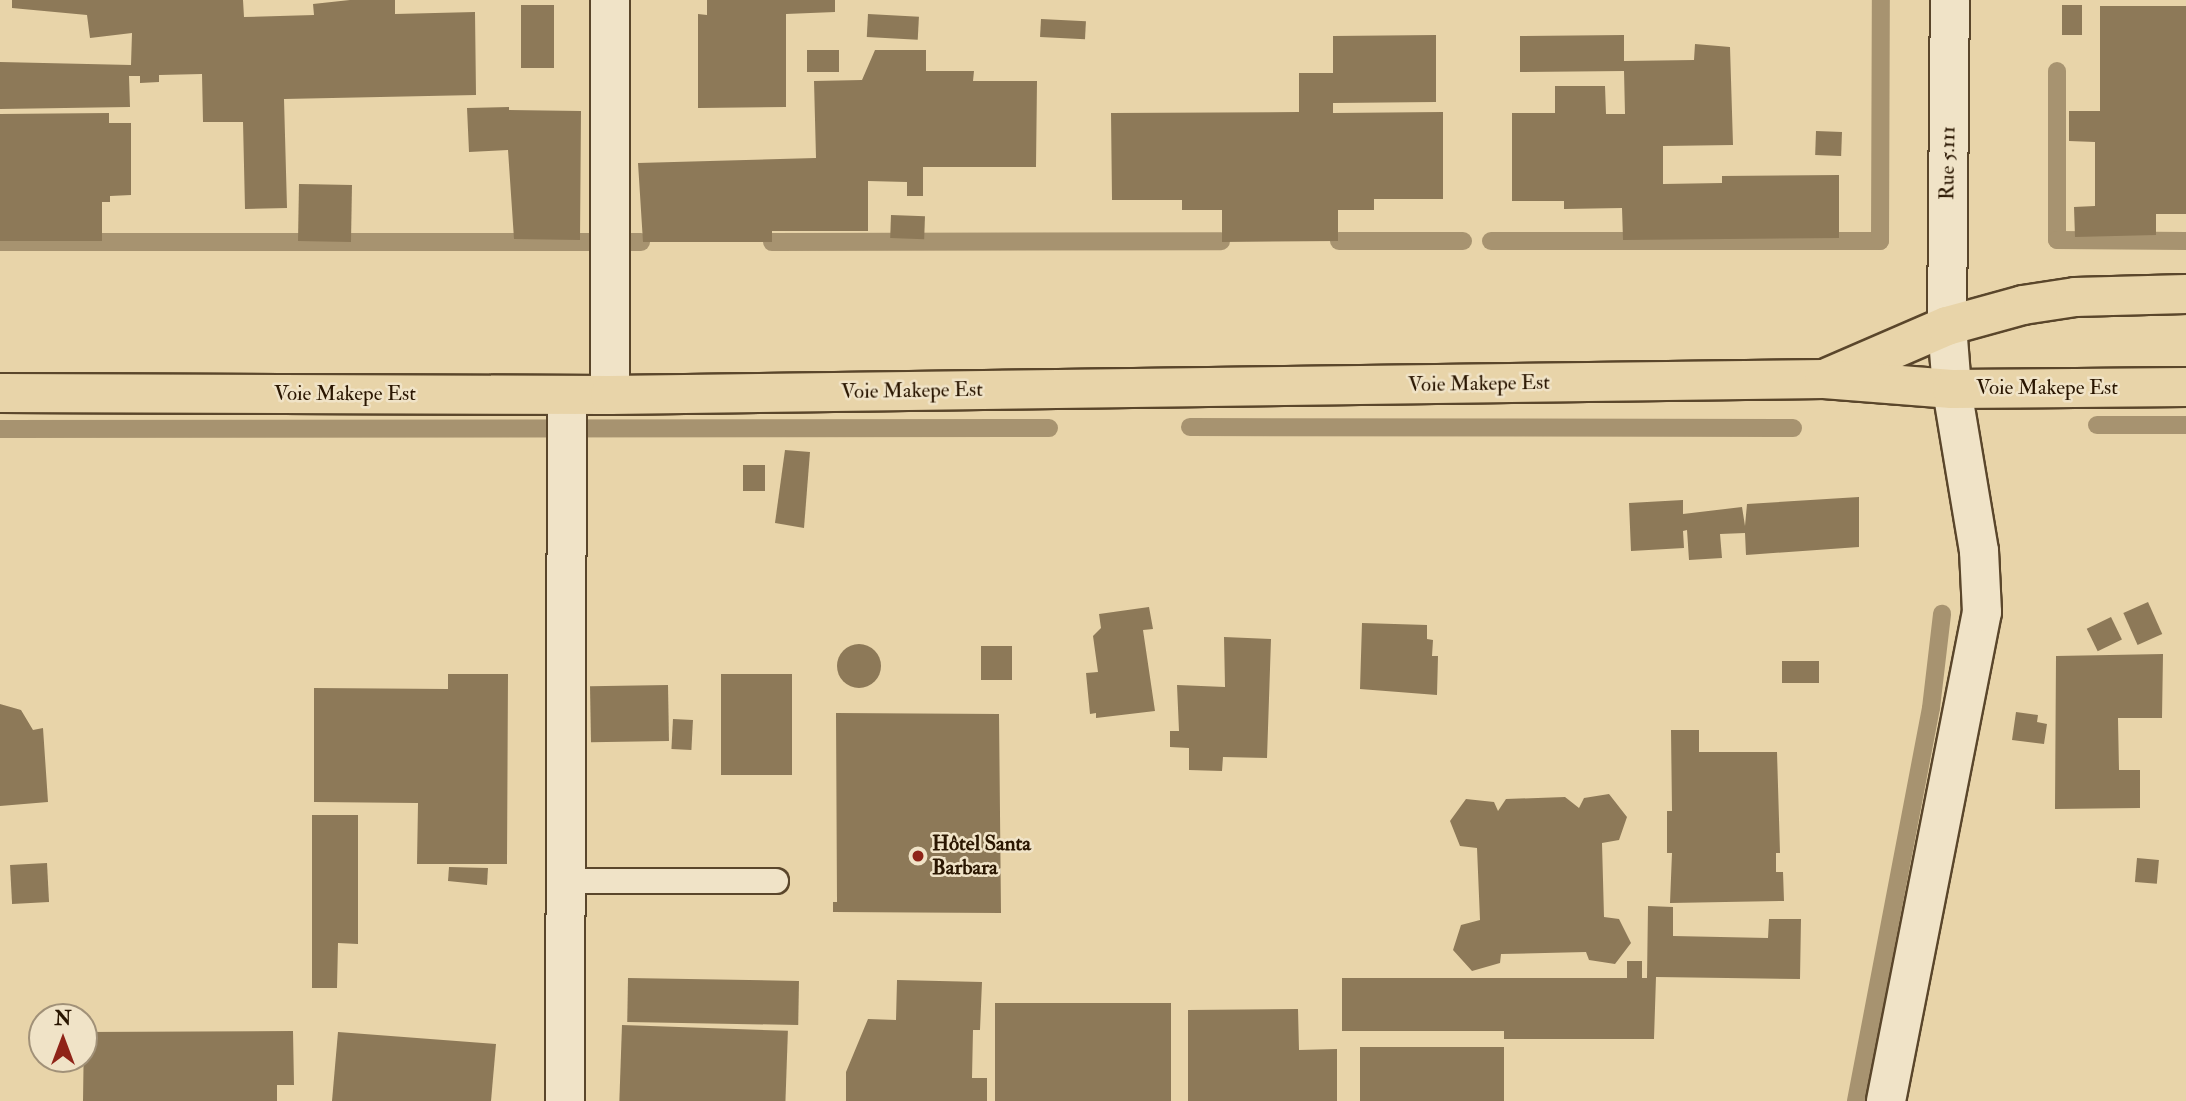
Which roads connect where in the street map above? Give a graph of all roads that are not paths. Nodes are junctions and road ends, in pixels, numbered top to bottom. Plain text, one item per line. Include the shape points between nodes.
1 (610, 0) edge
2 (1950, 0) edge
3 (2186, 294) edge
4 (1947, 326) junction
5 (1824, 379) junction
6 (2186, 387) edge
7 (1952, 389) junction
8 (0, 393) edge
9 (567, 395) junction
10 (610, 395) junction
11 (565, 881) junction
12 (776, 881) dead end
13 (565, 1101) edge
14 (1886, 1101) edge

1 - 10 street
2 - 4 street, Rue 5.111
3 - 4 main road, Voie Makepe Est via 2075,297
4 - 5 main road, Voie Makepe Est
4 - 7 street, Rue 5.111
5 - 7 main road, Voie Makepe Est
5 - 10 main road, Voie Makepe Est
6 - 7 main road, Voie Makepe Est
7 - 14 street, Rue 5.111 via 1979,551 1982,612
8 - 9 main road, Voie Makepe Est
9 - 10 main road, Voie Makepe Est
9 - 11 street
11 - 12 lane
11 - 13 street

